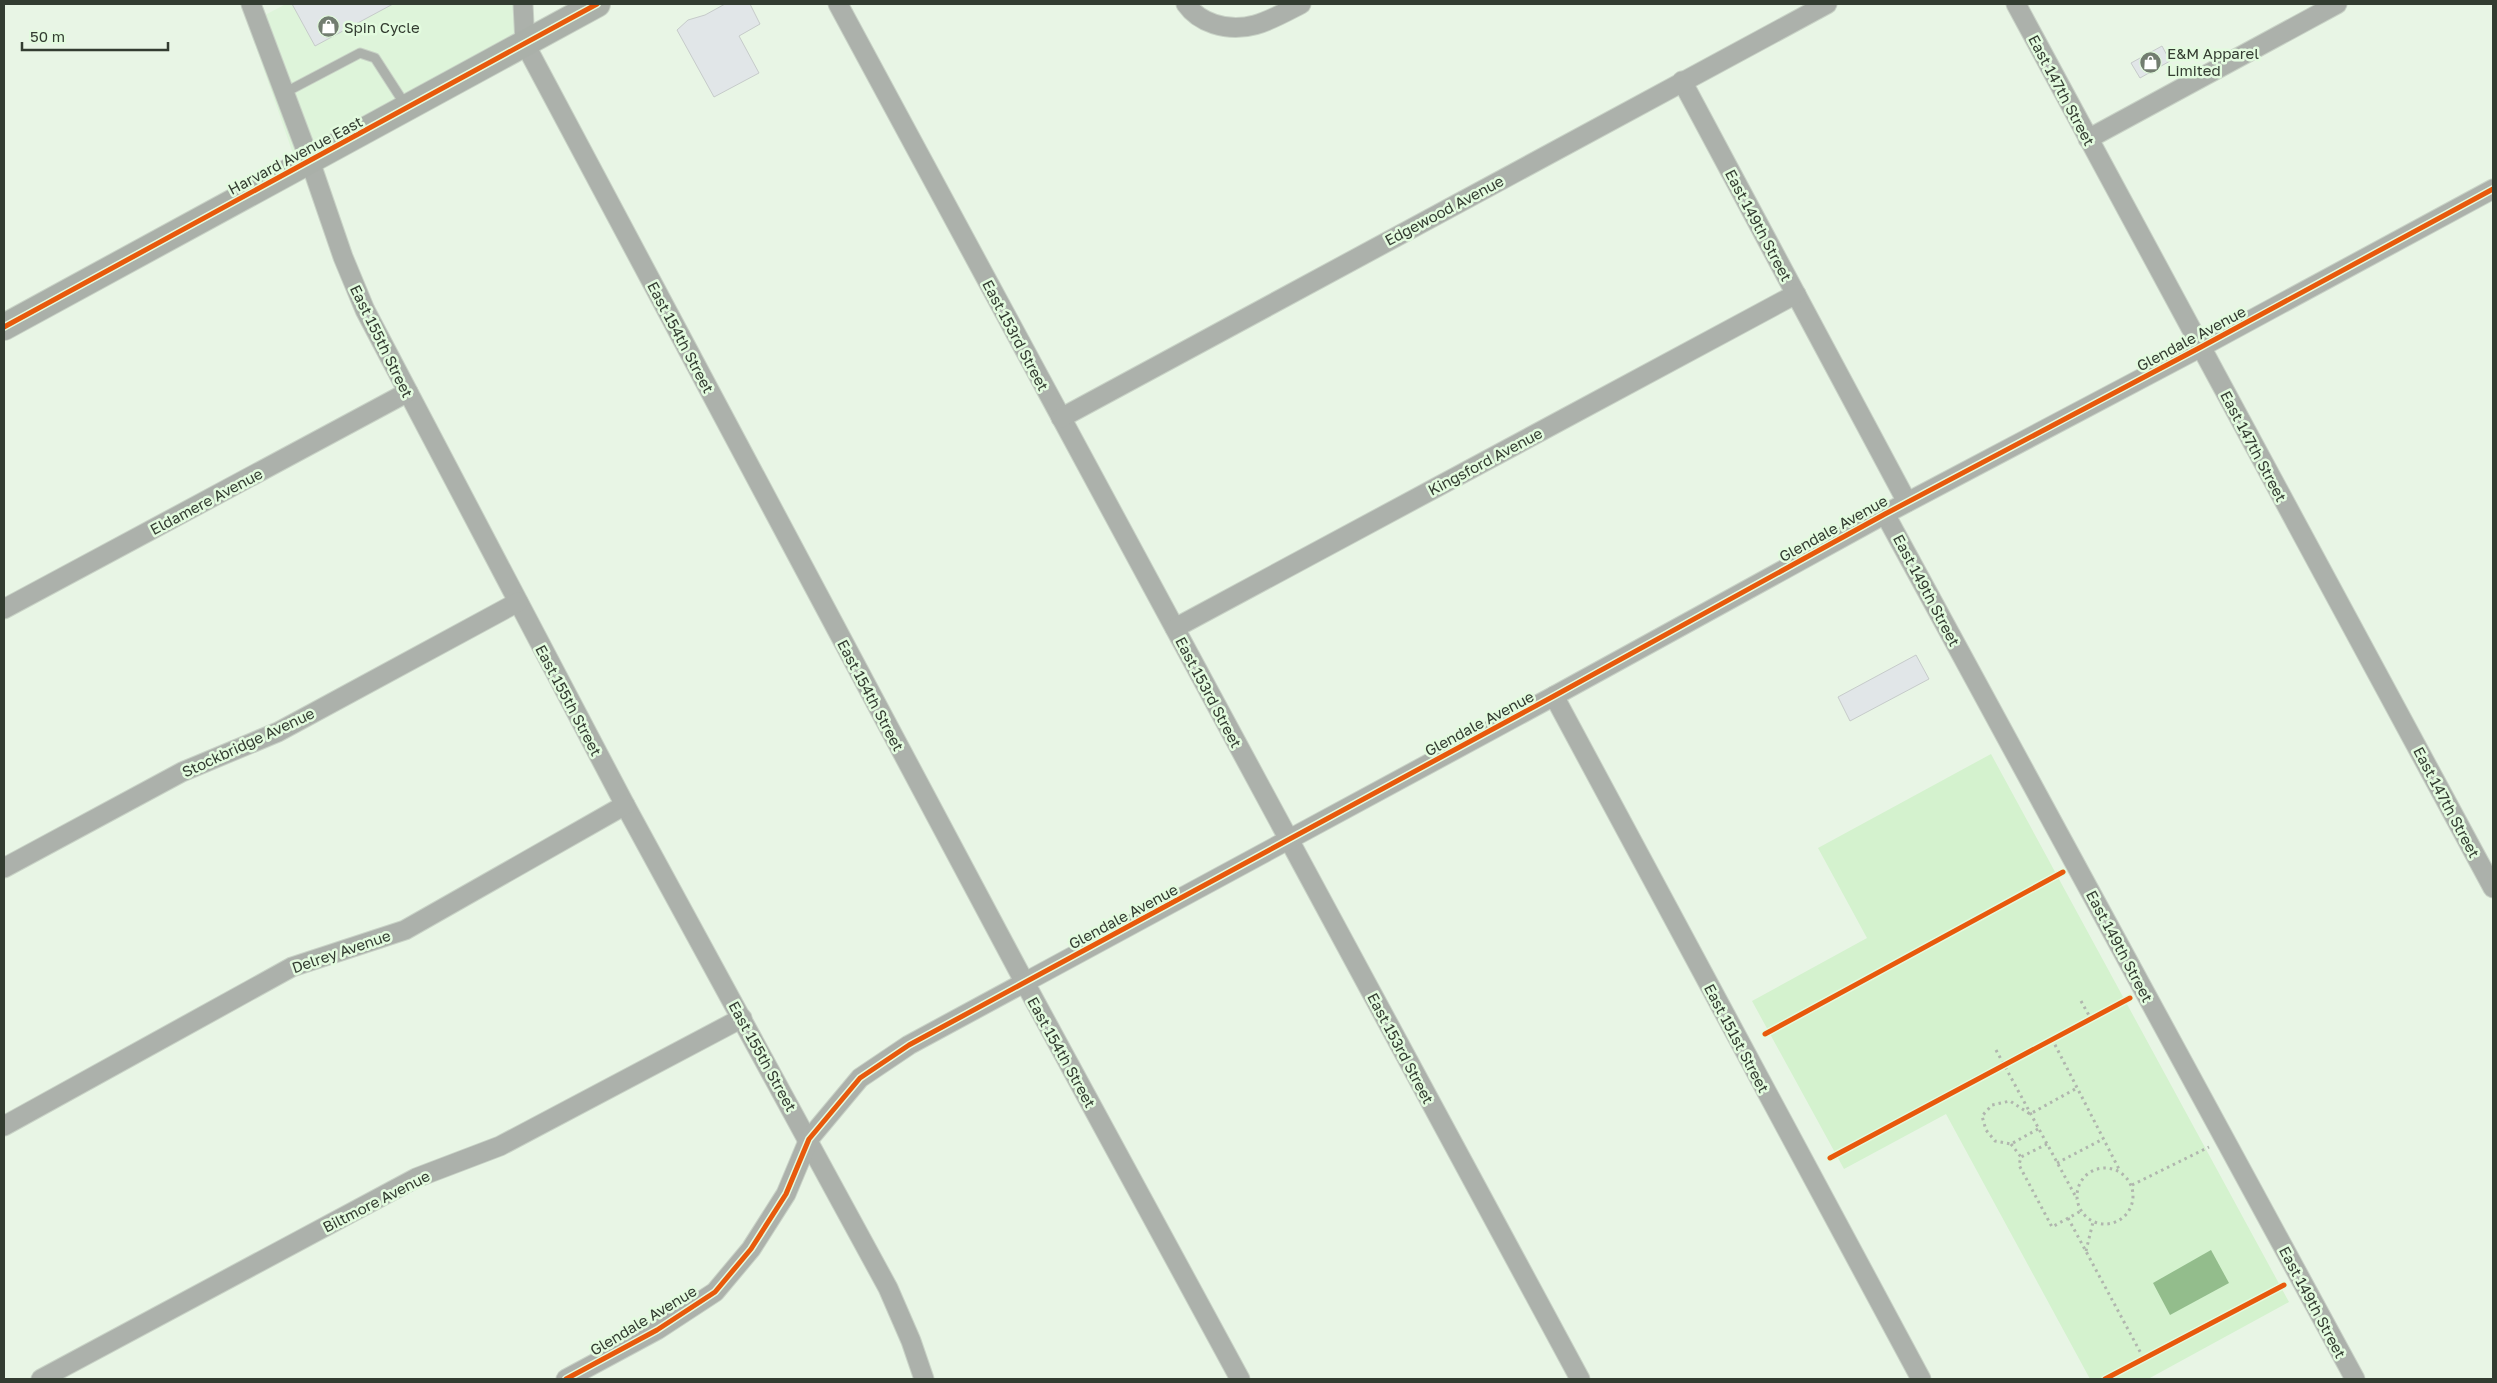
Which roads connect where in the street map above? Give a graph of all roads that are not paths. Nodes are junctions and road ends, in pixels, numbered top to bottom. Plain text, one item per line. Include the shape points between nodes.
1 (251, 4) edge
2 (523, 4) edge
3 (597, 4) edge
4 (838, 4) edge
5 (1301, 4) edge
6 (1827, 4) edge
7 (2016, 4) edge
8 (2337, 4) edge
9 (1186, 5) edge
10 (525, 44) junction
11 (1682, 81) junction
12 (284, 93) junction
13 (407, 109) junction
14 (2088, 139) junction
15 (310, 161) junction
16 (2493, 189) edge
17 (1796, 294) junction
18 (4, 327) edge
19 (2201, 347) junction
20 (408, 392) junction
21 (1061, 418) junction
22 (1907, 502) junction
23 (1885, 514) junction
24 (518, 602) junction
25 (4, 609) edge
26 (1175, 628) junction
27 (1554, 696) junction
28 (625, 805) junction
29 (1288, 841) junction
30 (4, 868) edge
31 (2493, 888) edge
32 (1025, 983) junction
33 (742, 1018) junction
34 (4, 1126) edge
35 (809, 1139) junction
36 (41, 1379) edge
37 (566, 1379) edge
38 (924, 1379) edge
39 (1240, 1379) edge
40 (1580, 1379) edge
41 (1921, 1379) edge
42 (2355, 1379) edge

1 - 12 street, East 155th Street
2 - 10 street, East 154th Street
3 - 10 main road, Harvard Avenue East
4 - 21 street, East 153rd Street
5 - 9 street via 1266,23 1246,29 1220,26 1200,19
6 - 11 street, Edgewood Avenue
7 - 14 street, East 147th Street
8 - 14 street
10 - 13 main road, Harvard Avenue East
10 - 32 street, East 154th Street
11 - 17 street, East 149th Street
11 - 21 street, Edgewood Avenue
12 - 13 lane via 360,53 376,58
12 - 15 street, East 155th Street
13 - 15 main road, Harvard Avenue East
14 - 19 street, East 147th Street
15 - 18 main road, Harvard Avenue East
15 - 20 street, East 155th Street via 343,257
16 - 19 street, Glendale Avenue
17 - 22 street, East 149th Street
17 - 26 street, Kingsford Avenue
19 - 22 street, Glendale Avenue
19 - 31 street, East 147th Street
20 - 24 street, East 155th Street
20 - 25 street, Eldamere Avenue
21 - 26 street, East 153rd Street
22 - 23 street, Glendale Avenue
23 - 27 street, Glendale Avenue
23 - 42 street, East 149th Street
24 - 28 street, East 155th Street
24 - 30 street, Stockbridge Avenue via 278,732 182,772
26 - 29 street, East 153rd Street
27 - 29 street, Glendale Avenue
27 - 41 street, East 151st Street
28 - 33 street, East 155th Street
28 - 34 street, Delrey Avenue via 405,930 292,967
29 - 32 street, Glendale Avenue
29 - 40 street, East 153rd Street
32 - 35 street, Glendale Avenue via 909,1045 860,1078
32 - 39 street, East 154th Street
33 - 35 street, East 155th Street
33 - 36 street, Biltmore Avenue via 500,1146 416,1178
35 - 37 street, Glendale Avenue via 786,1194 751,1249 715,1292 657,1330
35 - 38 street, East 155th Street via 888,1288

